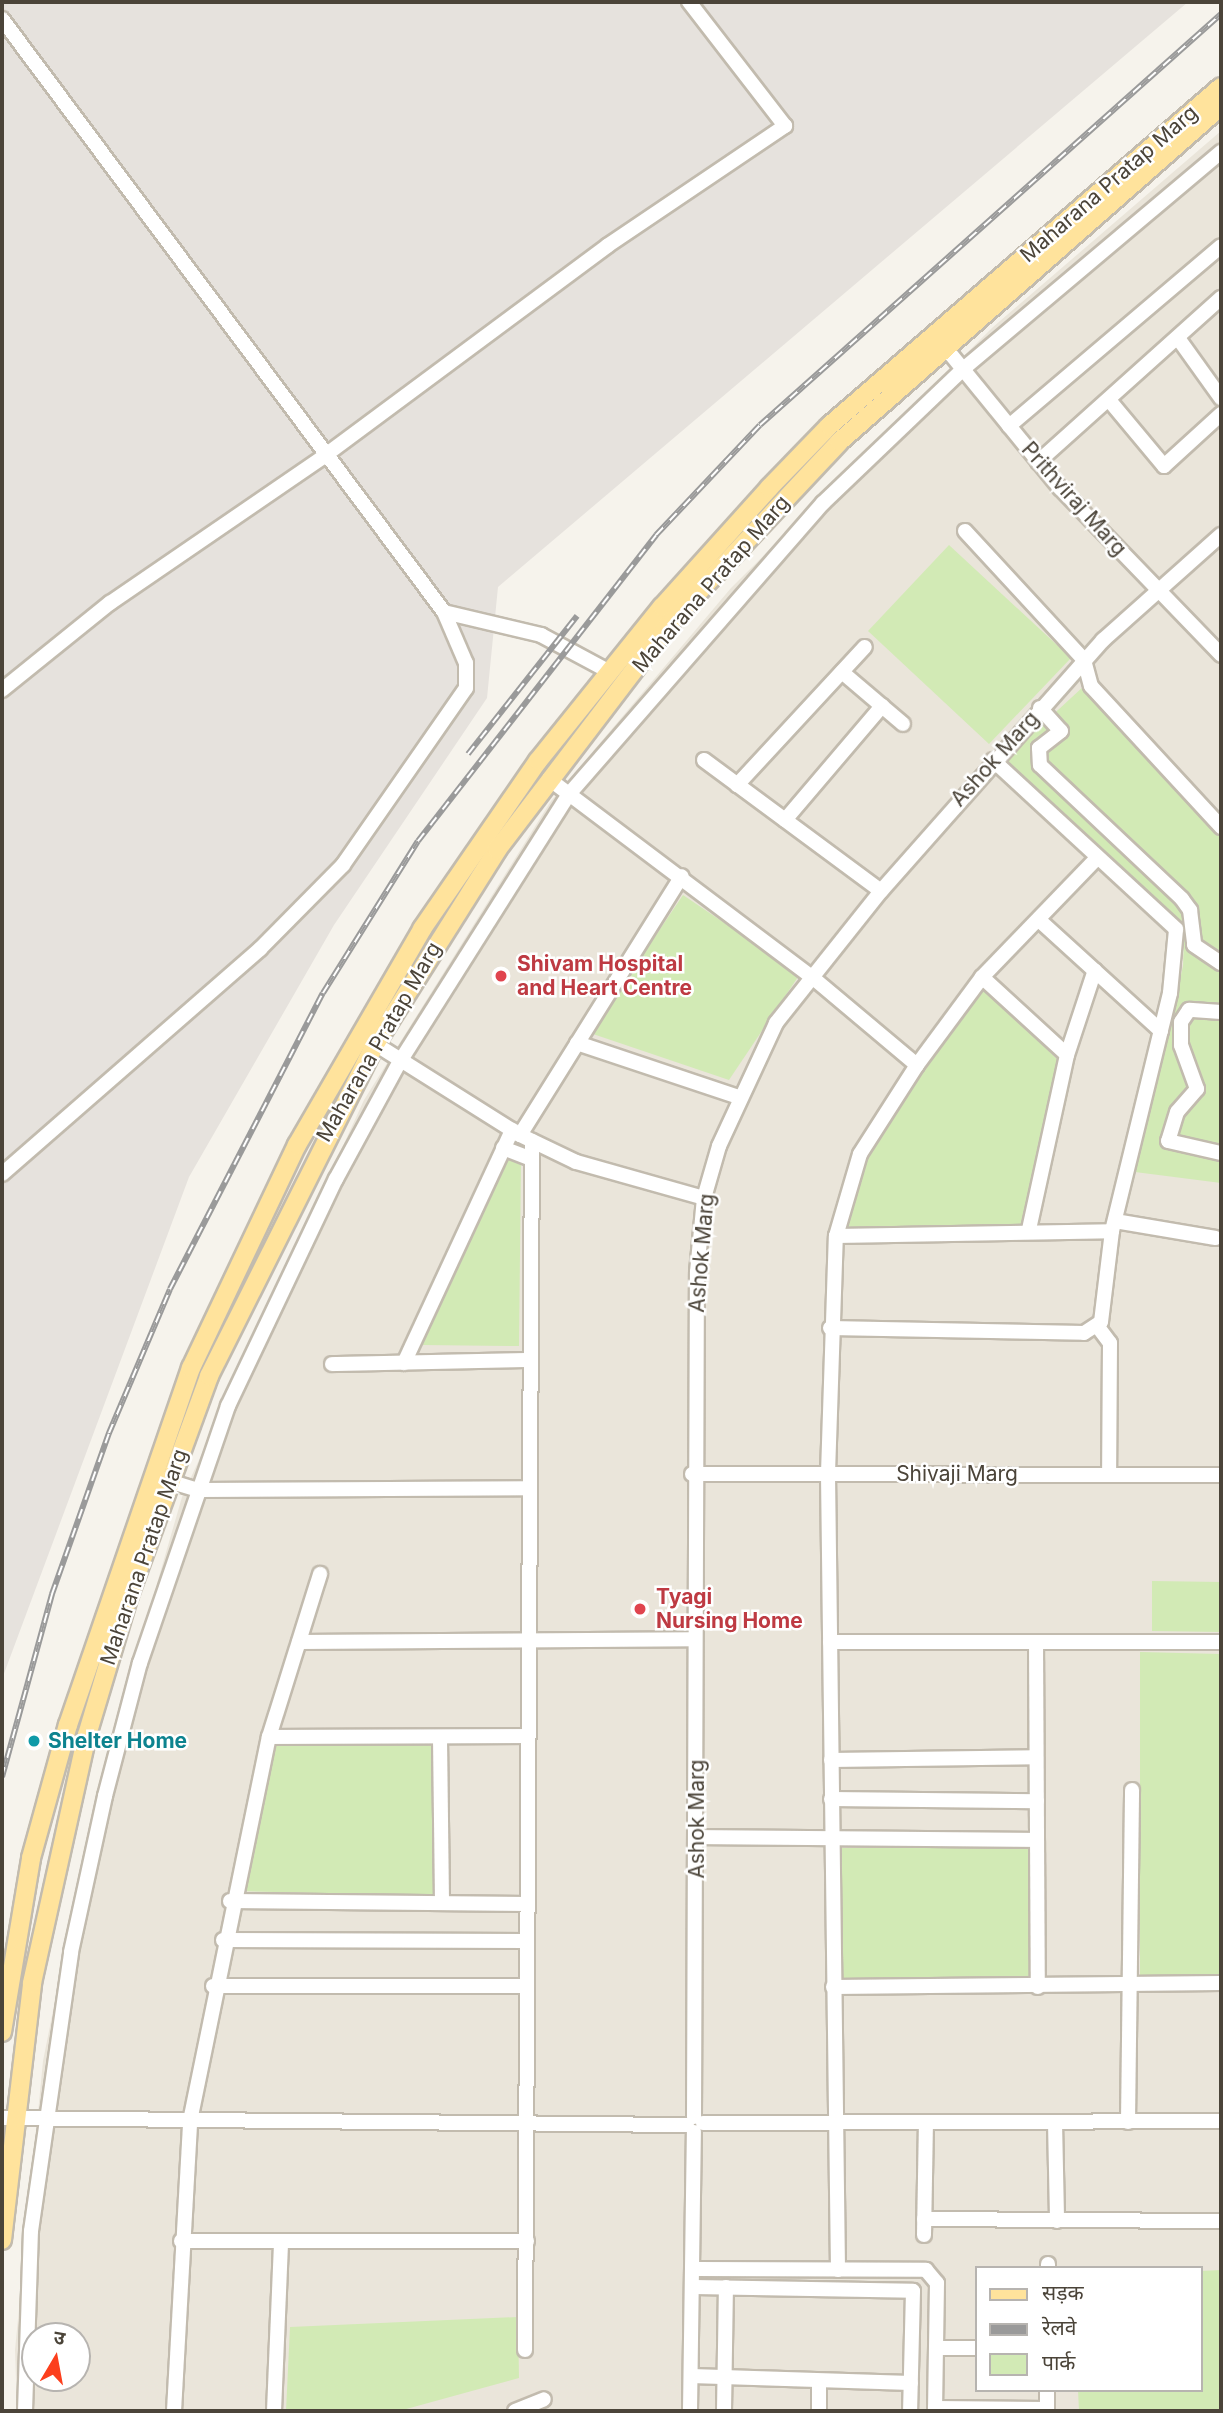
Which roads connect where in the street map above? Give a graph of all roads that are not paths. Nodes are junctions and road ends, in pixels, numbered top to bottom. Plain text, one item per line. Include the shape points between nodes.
1 (689, 2) edge
2 (2, 19) edge
3 (1221, 87) edge
4 (1221, 108) edge
5 (1221, 152) edge
6 (1221, 246) edge
7 (1221, 298) edge
8 (1178, 338) junction
9 (941, 341) junction
10 (962, 370) junction
11 (1221, 398) edge
12 (1109, 400) junction
13 (1221, 414) edge
14 (1009, 426) junction
15 (323, 457) junction
16 (1038, 462) junction
17 (965, 531) dead end
18 (1221, 535) edge
19 (1157, 589) junction
20 (444, 612) junction
21 (865, 647) dead end
22 (1221, 655) edge
23 (1084, 660) junction
24 (610, 672) junction
25 (842, 672) junction
26 (2, 690) edge
27 (882, 706) junction
28 (1040, 708) junction
29 (903, 724) dead end
30 (704, 760) dead end
31 (993, 760) junction
32 (549, 779) junction
33 (737, 785) junction
34 (569, 794) junction
35 (785, 820) junction
36 (1221, 827) edge
37 (1097, 858) junction
38 (682, 877) junction
39 (881, 891) junction
40 (1039, 920) junction
41 (1221, 962) edge
42 (1095, 971) junction
43 (812, 977) junction
44 (982, 977) junction
45 (1221, 1012) edge
46 (1161, 1031) junction
47 (358, 1034) junction
48 (577, 1043) junction
49 (375, 1044) junction
50 (1067, 1055) junction
51 (399, 1063) junction
52 (917, 1065) junction
53 (738, 1097) junction
54 (521, 1135) junction
55 (503, 1148) junction
56 (1221, 1153) edge
57 (532, 1159) junction
58 (2, 1174) edge
59 (704, 1198) junction
60 (1114, 1226) junction
61 (1029, 1229) junction
62 (836, 1236) junction
63 (1216, 1238) dead end
64 (1098, 1327) junction
65 (830, 1328) junction
66 (530, 1360) junction
67 (404, 1363) junction
68 (331, 1364) dead end
69 (828, 1473) junction
70 (692, 1474) junction
71 (1109, 1475) junction
72 (1221, 1475) edge
73 (160, 1478) junction
74 (530, 1488) junction
75 (199, 1490) junction
76 (320, 1574) dead end
77 (695, 1639) junction
78 (529, 1640) junction
79 (299, 1642) junction
80 (830, 1642) junction
81 (1036, 1642) junction
82 (1221, 1642) edge
83 (269, 1737) junction
84 (528, 1737) junction
85 (440, 1738) junction
86 (1036, 1757) junction
87 (831, 1760) junction
88 (1132, 1790) dead end
89 (831, 1799) junction
90 (1037, 1801) junction
91 (697, 1837) junction
92 (831, 1838) junction
93 (1037, 1840) junction
94 (230, 1901) junction
95 (442, 1903) junction
96 (527, 1904) junction
97 (223, 1940) junction
98 (527, 1941) junction
99 (1221, 1983) edge
100 (213, 1986) junction
101 (526, 1986) junction
102 (833, 1987) junction
103 (1038, 1987) junction
104 (1130, 1987) junction
105 (2, 2032) edge
106 (8, 2119) edge
107 (48, 2119) junction
108 (190, 2121) junction
109 (1221, 2121) edge
110 (926, 2122) junction
111 (1055, 2122) junction
112 (1128, 2122) junction
113 (526, 2123) junction
114 (835, 2123) junction
115 (695, 2124) junction
116 (924, 2220) junction
117 (1057, 2221) junction
118 (1221, 2221) edge
119 (924, 2235) dead end
120 (2, 2240) edge
121 (180, 2241) junction
122 (527, 2241) junction
123 (281, 2243) junction
124 (695, 2269) junction
125 (838, 2270) junction
126 (694, 2287) junction
127 (726, 2287) junction
128 (936, 2348) junction
129 (974, 2348) edge
130 (525, 2350) dead end
131 (691, 2376) junction
132 (724, 2378) junction
133 (819, 2381) junction
134 (911, 2383) junction
135 (1047, 2392) edge
136 (544, 2399) dead end
137 (935, 2409) edge
138 (1047, 2410) edge
139 (25, 2411) edge
140 (174, 2411) edge
141 (274, 2411) edge
142 (515, 2411) edge
143 (690, 2411) edge
144 (724, 2411) edge
145 (819, 2411) edge
146 (910, 2411) edge

1 - 15 street via 785,126 607,246
2 - 15 street
3 - 9 main road, Maharana Pratap Marg
4 - 9 main road, Maharana Pratap Marg
5 - 10 street
6 - 14 street
7 - 8 street
8 - 11 street
8 - 12 street
9 - 10 street, Prithviraj Marg
9 - 24 main road, Maharana Pratap Marg via 769,488
9 - 32 main road, Maharana Pratap Marg via 699,591
10 - 14 street, Prithviraj Marg
10 - 34 street via 822,503
12 - 13 street via 1164,466
12 - 16 street
14 - 16 street, Prithviraj Marg
15 - 20 street
15 - 26 street via 110,603
16 - 19 street, Prithviraj Marg
17 - 23 street
18 - 19 street, Ashok Marg
19 - 22 street, Prithviraj Marg
19 - 23 street, Ashok Marg
20 - 24 street via 541,635
20 - 58 street via 466,663 466,688 342,865 261,949
21 - 25 street
23 - 28 street, Ashok Marg
23 - 36 street via 1091,686
24 - 47 main road, Maharana Pratap Marg via 481,840
25 - 27 street
25 - 33 street
27 - 29 street
27 - 35 street
28 - 31 street, Ashok Marg
28 - 41 street via 1061,731 1039,748 1040,765 1182,899 1190,910 1194,945
30 - 33 street
31 - 37 street
31 - 39 street, Ashok Marg
32 - 34 street
32 - 49 main road, Maharana Pratap Marg via 439,937
33 - 35 street
34 - 38 street
34 - 51 street
35 - 39 street
37 - 40 street
37 - 46 street via 1176,929 1179,947
38 - 43 street
38 - 48 street
39 - 43 street, Ashok Marg
40 - 42 street
40 - 44 street
42 - 46 street
42 - 50 street
43 - 52 street
43 - 53 street, Ashok Marg via 776,1023
44 - 50 street
44 - 52 street
45 - 56 street via 1189,1010 1181,1022 1181,1045 1197,1089 1177,1112 1168,1141
46 - 60 street
47 - 49 street
47 - 73 main road, Maharana Pratap Marg via 237,1265
48 - 53 street
48 - 54 street
49 - 51 street
49 - 73 main road, Maharana Pratap Marg via 256,1276
50 - 61 street
51 - 54 street
51 - 75 street via 275,1302
52 - 62 street via 860,1154
53 - 59 street, Ashok Marg
54 - 55 street
54 - 57 street
54 - 59 street via 608,1174
55 - 57 street
55 - 67 street
57 - 66 street
59 - 70 street, Ashok Marg
60 - 61 street
60 - 63 street
60 - 64 street
61 - 62 street
62 - 65 street
64 - 65 street via 1084,1333
64 - 71 street via 1110,1343
65 - 69 street
66 - 67 street
66 - 74 street
67 - 68 street
69 - 70 street, Shivaji Marg
69 - 71 street, Shivaji Marg
69 - 80 street
70 - 77 street, Ashok Marg
71 - 72 street, Shivaji Marg
73 - 75 street
73 - 105 main road, Maharana Pratap Marg via 31,1858
73 - 106 main road, Maharana Pratap Marg via 87,1735 32,1983
74 - 75 street
74 - 78 street
75 - 107 street via 141,1663 105,1796 71,1952
76 - 79 street
77 - 78 street
77 - 91 street, Ashok Marg
78 - 79 street
78 - 84 street
79 - 83 street
80 - 81 street
80 - 87 street
81 - 82 street
81 - 86 street
83 - 85 street
83 - 94 street
84 - 85 street
84 - 96 street
85 - 95 street
86 - 87 street
86 - 90 street
87 - 89 street
88 - 104 street
89 - 90 street
89 - 92 street
90 - 93 street
91 - 92 street
91 - 115 street, Ashok Marg
92 - 93 street
92 - 102 street
93 - 103 street
94 - 95 street
94 - 97 street
95 - 96 street
96 - 98 street
97 - 98 street
97 - 100 street
98 - 101 street
99 - 104 street
100 - 101 street
100 - 108 street
101 - 113 street
102 - 103 street
102 - 114 street
103 - 104 street
104 - 112 street
106 - 107 street
106 - 120 main road, Maharana Pratap Marg
107 - 108 street
107 - 139 street via 30,2231
108 - 113 street
108 - 121 street
109 - 112 street
110 - 111 street
110 - 114 street
110 - 116 street
111 - 112 street
111 - 117 street
113 - 115 street
113 - 122 street
114 - 115 street
114 - 125 street
115 - 124 street, Ashok Marg
116 - 117 street
116 - 119 street
117 - 118 street
121 - 123 street
121 - 140 street
122 - 123 street
122 - 130 street
123 - 141 street
124 - 125 street
124 - 126 street, Ashok Marg
125 - 128 street via 926,2270 934,2276
126 - 127 street
126 - 131 street, Ashok Marg
127 - 132 street
127 - 134 street via 913,2291
128 - 129 street
128 - 137 street
131 - 132 street
131 - 143 street, Ashok Marg
132 - 133 street
132 - 144 street
133 - 134 street
133 - 145 street
134 - 146 street
135 - 138 street
136 - 142 street
137 - 138 street

